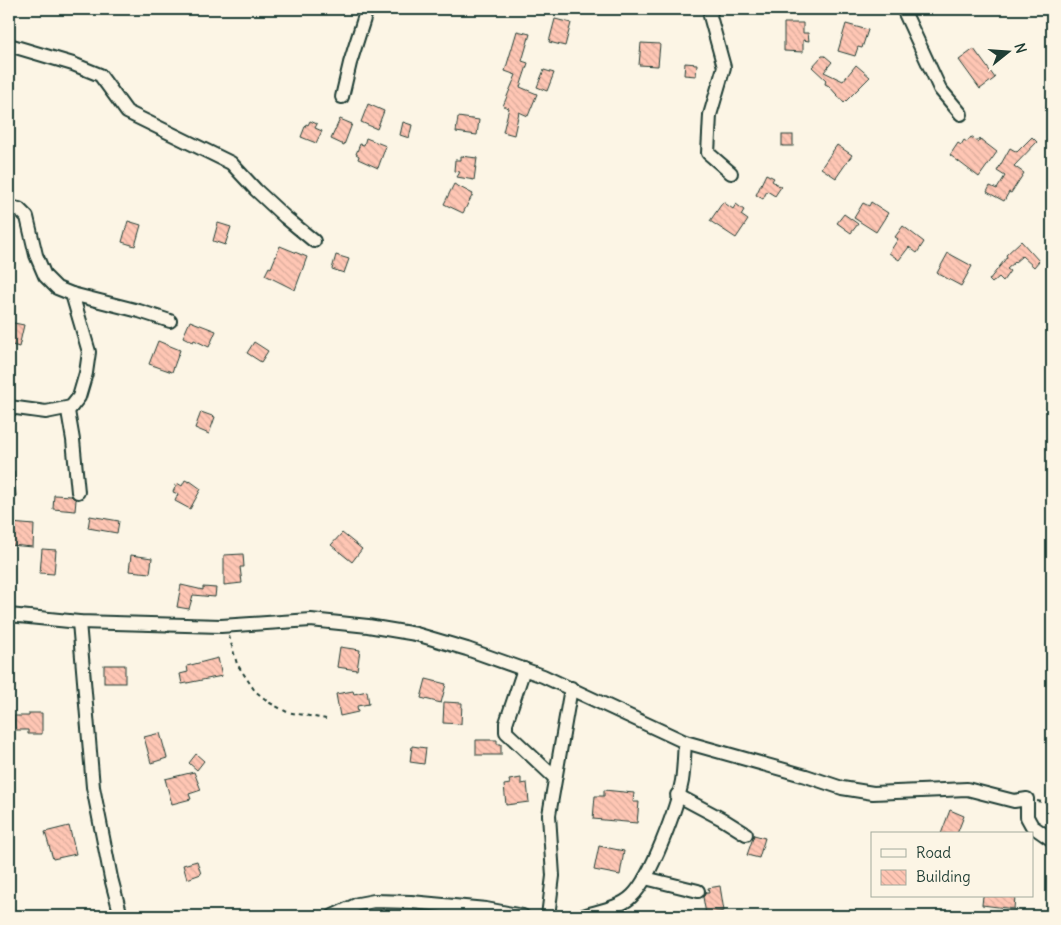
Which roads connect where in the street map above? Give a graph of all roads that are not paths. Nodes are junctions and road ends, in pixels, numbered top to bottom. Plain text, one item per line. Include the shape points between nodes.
1 (367, 9) edge
2 (712, 9) edge
3 (903, 9) edge
4 (9, 46) edge
5 (342, 97) dead end
6 (962, 114) dead end
7 (731, 173) dead end
8 (9, 207) edge
9 (314, 241) dead end
10 (72, 294) junction
11 (170, 321) dead end
12 (9, 407) edge
13 (71, 407) junction
14 (78, 492) dead end
15 (9, 615) edge
16 (79, 622) junction
17 (524, 669) junction
18 (571, 688) junction
19 (685, 742) junction
20 (554, 778) junction
21 (678, 795) junction
22 (746, 834) dead end
23 (1052, 840) edge
24 (645, 878) junction
25 (698, 891) dead end
26 (121, 916) edge
27 (334, 916) edge
28 (523, 916) edge
29 (548, 916) edge
30 (582, 916) edge

1 - 5 street
2 - 7 street via 710,16 724,66 710,115 708,153
3 - 6 street via 940,89
4 - 9 street via 100,75 127,112 231,163 263,197
8 - 10 street via 19,209 27,217 45,276 57,288
10 - 11 street
10 - 13 street via 89,352 79,397
12 - 13 street via 46,412
13 - 14 street via 68,411
15 - 16 street
16 - 17 street via 226,626 311,620 368,626 416,634
16 - 26 street via 93,787
17 - 18 street
17 - 20 street via 506,732
18 - 19 street
18 - 20 street
19 - 21 street
19 - 23 street via 842,788 873,793 967,789 1014,801 1027,799 1027,817 1032,826
20 - 29 street via 549,815 553,876
21 - 22 street
21 - 24 street
24 - 25 street
24 - 30 street via 632,897
27 - 28 street via 358,904 374,901 486,909

